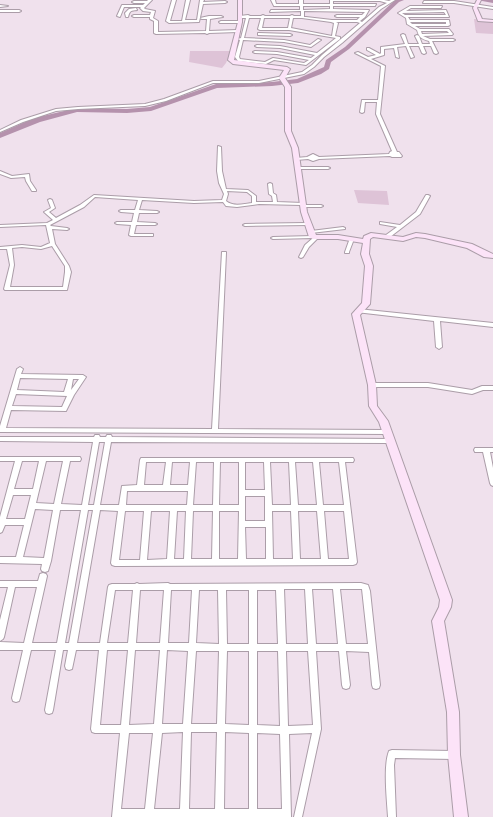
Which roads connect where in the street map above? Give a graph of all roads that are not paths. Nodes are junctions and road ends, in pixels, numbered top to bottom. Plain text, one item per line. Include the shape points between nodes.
1 (174, 0) edge
2 (188, 0) edge
3 (240, 0) edge
4 (274, 0) edge
5 (300, 0) edge
6 (332, 0) edge
7 (393, 0) edge
8 (149, 1) edge
9 (202, 1) edge
10 (287, 1) edge
11 (385, 1) edge
12 (134, 2) dead end
13 (225, 2) dead end
14 (424, 2) dead end
15 (478, 3) edge
16 (375, 5) junction
17 (0, 6) edge
18 (6, 6) dead end
19 (144, 6) junction
20 (288, 6) junction
21 (301, 6) junction
22 (331, 6) junction
23 (440, 6) dead end
24 (493, 8) edge
25 (136, 9) junction
26 (331, 10) junction
27 (0, 11) edge
28 (19, 11) dead end
29 (271, 11) dead end
30 (303, 11) junction
31 (368, 11) junction
32 (402, 12) junction
33 (119, 16) dead end
34 (127, 16) dead end
35 (134, 16) dead end
36 (151, 16) junction
37 (248, 16) junction
38 (263, 16) junction
39 (277, 16) junction
40 (292, 16) junction
41 (303, 16) junction
42 (337, 16) dead end
43 (364, 16) junction
44 (404, 16) junction
45 (209, 17) junction
46 (202, 18) dead end
47 (241, 18) junction
48 (332, 21) junction
49 (408, 21) junction
50 (493, 21) edge
51 (184, 22) junction
52 (221, 22) junction
53 (361, 23) junction
54 (411, 25) junction
55 (221, 28) dead end
56 (260, 29) junction
57 (275, 29) junction
58 (289, 29) junction
59 (419, 30) junction
60 (238, 31) junction
61 (207, 32) dead end
62 (259, 34) junction
63 (290, 35) dead end
64 (403, 35) dead end
65 (334, 36) junction
66 (418, 36) junction
67 (237, 39) junction
68 (243, 39) junction
69 (257, 40) junction
70 (318, 40) dead end
71 (430, 40) junction
72 (453, 40) dead end
73 (407, 45) junction
74 (420, 45) junction
75 (432, 45) junction
76 (257, 46) junction
77 (311, 46) junction
78 (395, 46) junction
79 (368, 49) dead end
80 (304, 51) junction
81 (255, 52) junction
82 (357, 53) dead end
83 (424, 53) dead end
84 (436, 53) dead end
85 (318, 54) junction
86 (382, 56) junction
87 (412, 57) dead end
88 (368, 58) junction
89 (398, 58) dead end
90 (311, 59) junction
91 (253, 61) junction
92 (282, 78) junction
93 (379, 101) junction
94 (362, 112) dead end
95 (0, 131) edge
96 (220, 147) dead end
97 (297, 159) junction
98 (298, 168) junction
99 (328, 168) dead end
100 (0, 172) edge
101 (270, 184) dead end
102 (34, 190) dead end
103 (224, 190) junction
104 (428, 196) dead end
105 (50, 200) dead end
106 (123, 200) dead end
107 (140, 200) junction
108 (161, 201) dead end
109 (224, 201) junction
110 (254, 204) junction
111 (275, 204) junction
112 (303, 205) junction
113 (321, 206) dead end
114 (121, 211) dead end
115 (137, 212) junction
116 (157, 212) dead end
117 (56, 220) junction
118 (117, 223) dead end
119 (134, 223) junction
120 (382, 223) dead end
121 (155, 224) dead end
122 (308, 224) junction
123 (49, 225) junction
124 (245, 225) dead end
125 (0, 226) edge
126 (400, 226) junction
127 (343, 228) dead end
128 (67, 229) dead end
129 (151, 235) dead end
130 (313, 236) junction
131 (388, 236) junction
132 (273, 238) dead end
133 (352, 239) junction
134 (367, 242) junction
135 (53, 244) junction
136 (9, 247) junction
137 (0, 248) edge
138 (348, 252) dead end
139 (224, 253) dead end
140 (493, 256) edge
141 (301, 257) dead end
142 (358, 311) junction
143 (437, 320) junction
144 (493, 325) edge
145 (439, 347) dead end
146 (20, 369) dead end
147 (18, 376) junction
148 (71, 377) junction
149 (372, 385) junction
150 (493, 388) edge
151 (13, 392) junction
152 (69, 394) junction
153 (8, 408) junction
154 (1, 430) edge
155 (98, 431) junction
156 (110, 431) junction
157 (219, 431) junction
158 (389, 436) junction
159 (0, 439) edge
160 (97, 440) junction
161 (108, 440) junction
162 (221, 440) junction
163 (477, 450) dead end
164 (489, 450) edge
165 (0, 459) edge
166 (19, 459) junction
167 (78, 459) dead end
168 (43, 460) junction
169 (67, 460) junction
170 (168, 460) junction
171 (193, 460) junction
172 (217, 460) junction
173 (242, 460) junction
174 (267, 460) junction
175 (292, 460) junction
176 (316, 460) junction
177 (342, 460) junction
178 (352, 460) dead end
179 (493, 483) edge
180 (140, 488) junction
181 (166, 488) junction
182 (191, 488) junction
183 (10, 492) junction
184 (35, 492) junction
185 (242, 493) junction
186 (268, 493) junction
187 (3, 506) edge
188 (32, 506) junction
189 (58, 507) junction
190 (85, 507) junction
191 (96, 508) junction
192 (122, 508) junction
193 (148, 508) junction
194 (174, 508) junction
195 (190, 508) junction
196 (216, 508) junction
197 (242, 508) junction
198 (268, 508) junction
199 (294, 508) junction
200 (320, 508) junction
201 (347, 508) junction
202 (2, 522) junction
203 (28, 522) junction
204 (242, 524) junction
205 (269, 524) junction
206 (0, 530) edge
207 (0, 560) edge
208 (19, 560) junction
209 (46, 561) junction
210 (170, 562) junction
211 (187, 562) junction
212 (215, 562) junction
213 (242, 562) junction
214 (270, 562) junction
215 (297, 562) junction
216 (325, 562) junction
217 (143, 563) junction
218 (0, 584) edge
219 (12, 584) junction
220 (41, 584) junction
221 (137, 586) junction
222 (168, 586) junction
223 (196, 586) junction
224 (222, 586) junction
225 (253, 586) junction
226 (280, 586) junction
227 (308, 586) junction
228 (336, 586) junction
229 (0, 637) edge
230 (0, 646) edge
231 (27, 646) junction
232 (60, 647) junction
233 (71, 647) junction
234 (103, 647) junction
235 (132, 647) junction
236 (164, 647) junction
237 (193, 648) junction
238 (223, 648) junction
239 (252, 648) junction
240 (281, 648) junction
241 (313, 648) junction
242 (342, 648) junction
243 (372, 648) junction
244 (69, 666) dead end
245 (346, 685) dead end
246 (376, 685) dead end
247 (16, 698) dead end
248 (49, 710) dead end
249 (125, 728) junction
250 (221, 728) junction
251 (158, 729) junction
252 (187, 729) junction
253 (252, 729) junction
254 (316, 729) junction
255 (285, 730) junction
256 (454, 754) junction
257 (116, 815) edge
258 (149, 815) edge
259 (184, 815) edge
260 (219, 815) edge
261 (252, 815) edge
262 (286, 815) edge
263 (298, 817) edge
264 (392, 817) edge
265 (462, 817) edge

1 - 51 street via 168,21
2 - 51 street
3 - 47 street
4 - 20 street via 275,5
5 - 21 street
6 - 11 street
6 - 22 street
7 - 11 street
8 - 12 street
8 - 19 street
9 - 13 street
9 - 51 street via 199,21
10 - 20 street
11 - 16 street
11 - 53 street
14 - 15 street
15 - 24 street
15 - 50 street via 475,10 480,20
16 - 22 street
16 - 31 street
17 - 18 street
19 - 25 street
19 - 36 street via 143,10 153,11
20 - 21 street
21 - 22 street
21 - 30 street
22 - 26 street
23 - 32 street via 410,7
25 - 33 street via 123,6
25 - 34 street via 128,11
26 - 30 street
26 - 31 street
27 - 28 street
29 - 30 street
30 - 41 street
31 - 43 street
32 - 44 street via 400,13
32 - 44 street via 445,11 448,16
35 - 36 street
36 - 60 street via 151,20 156,21 156,33
37 - 38 street
37 - 47 street
37 - 68 street
38 - 39 street
38 - 56 street
39 - 40 street
39 - 57 street
40 - 41 street
40 - 58 street
41 - 48 street
42 - 43 street
43 - 53 street
44 - 49 street
45 - 46 street
45 - 52 street via 221,16
45 - 61 street
47 - 52 street
47 - 60 street
48 - 53 street
48 - 65 street via 336,23
49 - 54 street
49 - 54 street via 448,21 448,25
52 - 55 street
53 - 92 street via 308,70
54 - 59 street
56 - 57 street
56 - 62 street
57 - 58 street
58 - 65 street
59 - 66 street
59 - 66 street via 448,30 451,34
60 - 67 street
62 - 63 street
62 - 69 street
64 - 73 street
65 - 85 street via 339,38
66 - 71 street
66 - 74 street
67 - 68 street
67 - 92 street via 231,59 233,62 285,68 287,70
68 - 69 street
68 - 91 street via 238,59
69 - 76 street
69 - 77 street
70 - 77 street
71 - 72 street
71 - 75 street
73 - 74 street
73 - 78 street
73 - 87 street
74 - 75 street
74 - 83 street
75 - 84 street
76 - 80 street
76 - 81 street
77 - 80 street
78 - 86 street via 382,48
78 - 89 street
79 - 86 street
80 - 85 street
81 - 90 street
81 - 91 street
82 - 88 street
85 - 90 street
86 - 88 street
88 - 93 street via 383,66
90 - 91 street via 304,65 273,59 266,63
92 - 95 street via 253,82 211,82 148,104 56,110
92 - 97 street via 288,86 288,131
93 - 94 street via 363,101
93 - 97 street via 378,114 393,154 318,158 313,155
96 - 103 street via 219,166
97 - 98 street
98 - 99 street
98 - 112 street
100 - 102 street via 11,177 27,175 27,180
101 - 111 street
103 - 109 street via 227,197
103 - 110 street via 250,192 254,196
104 - 126 street via 418,213
105 - 117 street via 53,208 46,212
106 - 107 street
107 - 108 street
107 - 109 street
107 - 115 street
107 - 117 street via 92,197 82,206
109 - 110 street via 230,205
110 - 111 street
111 - 112 street
112 - 113 street
112 - 122 street
114 - 115 street
115 - 116 street
115 - 119 street
117 - 123 street
118 - 119 street
119 - 121 street
119 - 129 street via 131,235
120 - 126 street
122 - 124 street
122 - 130 street
123 - 125 street
123 - 128 street
123 - 135 street
126 - 131 street
127 - 130 street
130 - 132 street
130 - 133 street
130 - 141 street
131 - 134 street via 373,234
131 - 140 street via 403,239 416,235 425,236 469,246
133 - 134 street
133 - 138 street
134 - 142 street via 368,293 366,304
135 - 136 street via 41,248
135 - 136 street via 67,266 65,289 7,289 12,266
136 - 137 street
139 - 157 street
142 - 143 street
142 - 149 street via 356,314
143 - 144 street
143 - 145 street
146 - 147 street
147 - 148 street
147 - 151 street
148 - 152 street
148 - 152 street via 83,377
149 - 150 street via 428,386 472,392 482,388
149 - 158 street via 373,406
151 - 152 street
151 - 153 street
152 - 153 street via 64,409
153 - 154 street
154 - 155 street
155 - 156 street
155 - 160 street
156 - 157 street
156 - 161 street
157 - 158 street
157 - 162 street
158 - 162 street
158 - 256 street via 446,600 438,621 453,712
159 - 160 street
160 - 161 street
160 - 190 street
161 - 162 street
161 - 191 street
163 - 164 street
164 - 179 street
165 - 166 street
166 - 168 street
166 - 183 street
167 - 169 street
168 - 169 street
168 - 184 street
169 - 189 street
170 - 171 street
170 - 180 street via 143,460
170 - 181 street
171 - 172 street
171 - 182 street
172 - 173 street
172 - 196 street
173 - 174 street
173 - 185 street
174 - 175 street
174 - 186 street
175 - 176 street
175 - 199 street
176 - 177 street
176 - 200 street
177 - 178 street
177 - 201 street
180 - 181 street
180 - 192 street via 124,488
181 - 182 street
182 - 195 street
183 - 184 street
183 - 187 street
184 - 188 street
185 - 186 street
185 - 197 street
186 - 198 street
187 - 202 street
188 - 189 street
188 - 203 street
189 - 190 street
189 - 209 street
190 - 191 street
190 - 232 street
191 - 192 street
191 - 233 street
192 - 193 street
192 - 217 street via 115,563
193 - 194 street
193 - 217 street
194 - 195 street
194 - 210 street
195 - 196 street
195 - 211 street
196 - 197 street
196 - 212 street
197 - 204 street
198 - 199 street
198 - 205 street
199 - 200 street
199 - 215 street
200 - 201 street
200 - 216 street
201 - 216 street via 353,562
202 - 203 street
202 - 206 street
203 - 208 street
204 - 205 street
204 - 213 street
205 - 214 street
207 - 208 street
208 - 209 street
209 - 220 street
210 - 211 street
210 - 217 street
211 - 212 street
212 - 213 street
213 - 214 street
214 - 215 street
215 - 216 street
218 - 219 street
219 - 220 street
219 - 229 street
220 - 231 street
221 - 222 street
221 - 234 street via 112,587
221 - 235 street
222 - 223 street
222 - 236 street
223 - 224 street
223 - 237 street
224 - 225 street
224 - 238 street
225 - 226 street
225 - 239 street
226 - 227 street
226 - 240 street
227 - 228 street
227 - 241 street
228 - 242 street
228 - 243 street via 365,587
230 - 231 street
231 - 232 street
231 - 247 street
232 - 233 street
232 - 248 street
233 - 234 street
233 - 244 street
234 - 235 street
234 - 249 street via 95,729
235 - 236 street
235 - 249 street
236 - 237 street
236 - 251 street
237 - 238 street
237 - 252 street
238 - 239 street
238 - 250 street
239 - 240 street
239 - 253 street
240 - 241 street
240 - 255 street
241 - 242 street
241 - 254 street
242 - 243 street
242 - 245 street
243 - 246 street
249 - 251 street
249 - 257 street
250 - 252 street
250 - 253 street
250 - 260 street
251 - 252 street
251 - 258 street
252 - 259 street
253 - 255 street
253 - 261 street
254 - 255 street
254 - 263 street
255 - 262 street
256 - 264 street via 392,754
256 - 265 street
257 - 258 street
258 - 259 street
259 - 260 street
260 - 261 street
261 - 262 street

